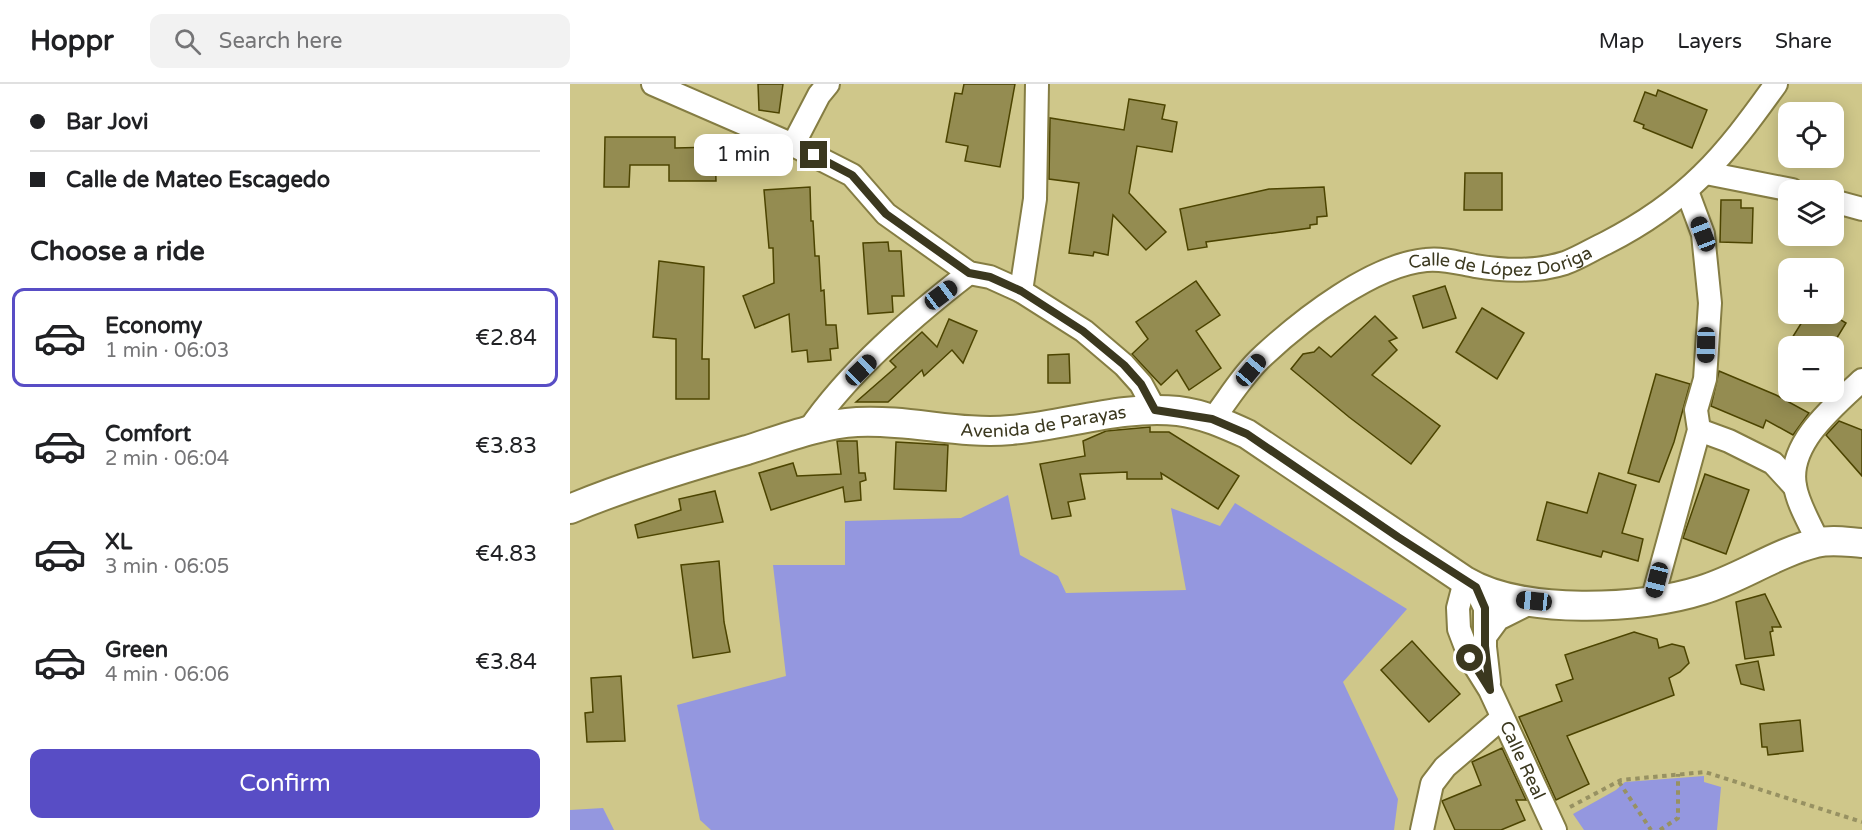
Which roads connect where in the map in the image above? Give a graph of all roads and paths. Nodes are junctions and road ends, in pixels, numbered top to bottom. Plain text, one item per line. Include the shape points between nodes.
1 (653, 84) edge
2 (828, 84) edge
3 (1037, 84) edge
4 (1776, 84) edge
5 (792, 145) junction
6 (1706, 173) junction
7 (1778, 187) edge
8 (1687, 191) junction
9 (1844, 204) edge
10 (1862, 209) edge
11 (969, 273) junction
12 (1021, 291) junction
13 (1862, 380) edge
14 (1155, 410) junction
15 (1212, 419) junction
16 (1699, 430) junction
17 (808, 431) junction
18 (1795, 487) junction
19 (570, 509) edge
20 (1818, 542) junction
21 (1862, 543) edge
22 (1470, 584) junction
23 (1534, 601) junction
24 (1652, 601) junction
25 (1487, 634) junction
26 (1490, 690) junction
27 (1502, 718) junction
28 (1678, 774) junction
29 (1619, 782) junction
30 (1862, 822) edge
31 (1553, 826) edge
32 (1422, 830) edge
33 (1651, 830) edge
34 (1660, 830) edge

1 - 5 street
2 - 5 street
3 - 12 street via 1035,199
4 - 6 street, Calle de López Doriga via 1735,142
5 - 11 street via 852,175 886,214
6 - 7 street
6 - 8 street, Calle de López Doriga
8 - 15 street, Calle de López Doriga via 1643,224 1565,263 1530,270 1502,270 1426,260 1359,282 1263,356
8 - 16 street via 1703,234 1710,303 1705,378 1696,410
9 - 10 street
11 - 12 street via 990,277
11 - 17 street via 927,305 828,402
12 - 14 street via 1083,331 1124,365 1141,384
13 - 18 street via 1809,434 1794,467
14 - 15 street, Avenida de Parayas
14 - 17 street, Avenida de Parayas via 1009,430 855,422
15 - 22 street, Avenida de Parayas via 1247,434
16 - 18 street via 1773,463
16 - 24 street
17 - 19 street, Avenida de Parayas via 620,489
18 - 20 street
20 - 21 street, Avenida de Parayas
20 - 24 street, Avenida de Parayas via 1704,590
22 - 23 street, Avenida de Parayas
22 - 25 street, Calle Real via 1485,608
22 - 26 street, Calle Real via 1458,608 1459,629 1470,658
23 - 24 street, Avenida de Parayas via 1587,608
23 - 25 street via 1498,619
25 - 26 street, Calle Real
26 - 27 street, Calle Real
27 - 31 street, Calle Real
27 - 32 street via 1465,747 1432,784
28 - 29 path
28 - 30 path via 1706,772
28 - 34 path via 1678,818
29 - 31 path via 1567,808
29 - 33 path

